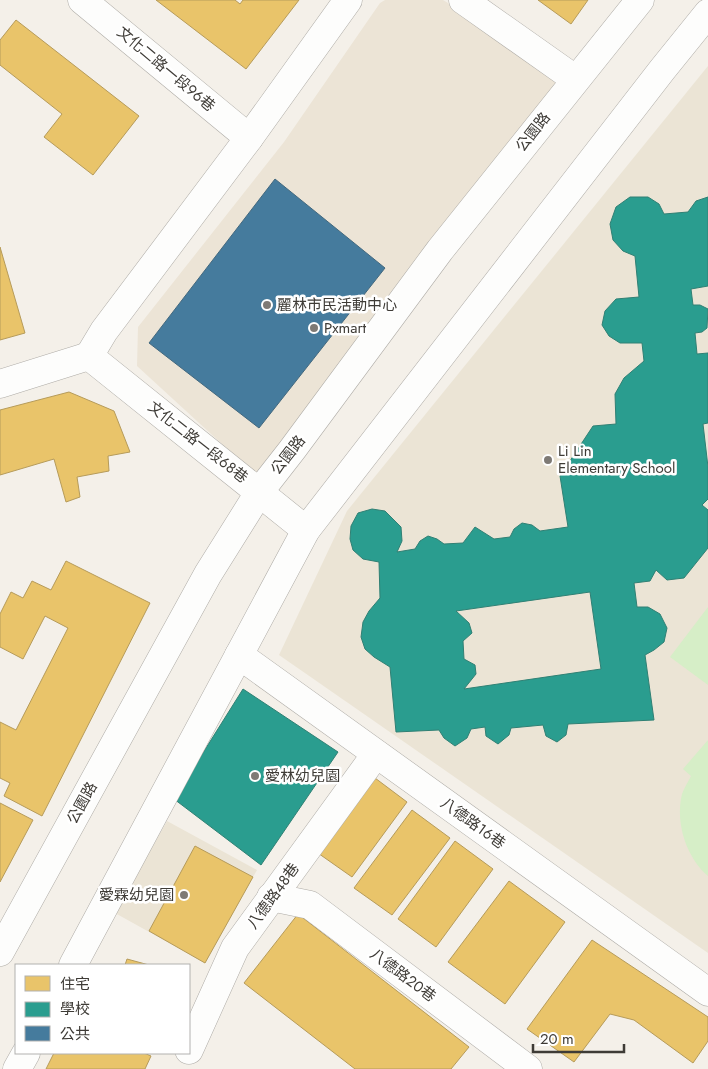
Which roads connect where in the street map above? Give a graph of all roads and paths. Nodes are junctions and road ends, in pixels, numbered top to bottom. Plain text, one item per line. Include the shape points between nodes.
1 (82, 0) edge
2 (348, 0) edge
3 (463, 0) edge
4 (640, 0) edge
5 (706, 18) edge
6 (575, 79) junction
7 (250, 138) junction
8 (89, 356) junction
9 (0, 384) edge
10 (260, 491) junction
11 (306, 530) junction
12 (239, 655) junction
13 (376, 754) junction
14 (271, 897) junction
15 (0, 952) edge
16 (74, 964) edge
17 (708, 992) edge
18 (190, 1047) edge
19 (26, 1054) edge
20 (187, 1054) edge
21 (18, 1069) edge
22 (180, 1069) edge
23 (528, 1069) edge

1 - 7 street, 文化二路一段96巷
2 - 7 street
3 - 6 street
4 - 6 street, 公園路
5 - 11 street via 662,70
6 - 10 street, 公園路 via 440,250
7 - 8 street via 104,331
8 - 9 street
8 - 10 street, 文化二路一段68巷
10 - 11 street, 文化二路一段68巷
10 - 15 street, 公園路 via 208,574
11 - 12 street
12 - 13 street, 八德路16巷
12 - 16 street
13 - 14 street, 八德路48巷
13 - 17 street, 八德路16巷
14 - 18 street, 八德路48巷 via 235,948
14 - 23 street, 八德路20巷 via 310,906
19 - 21 street
20 - 22 street, 八德路48巷

